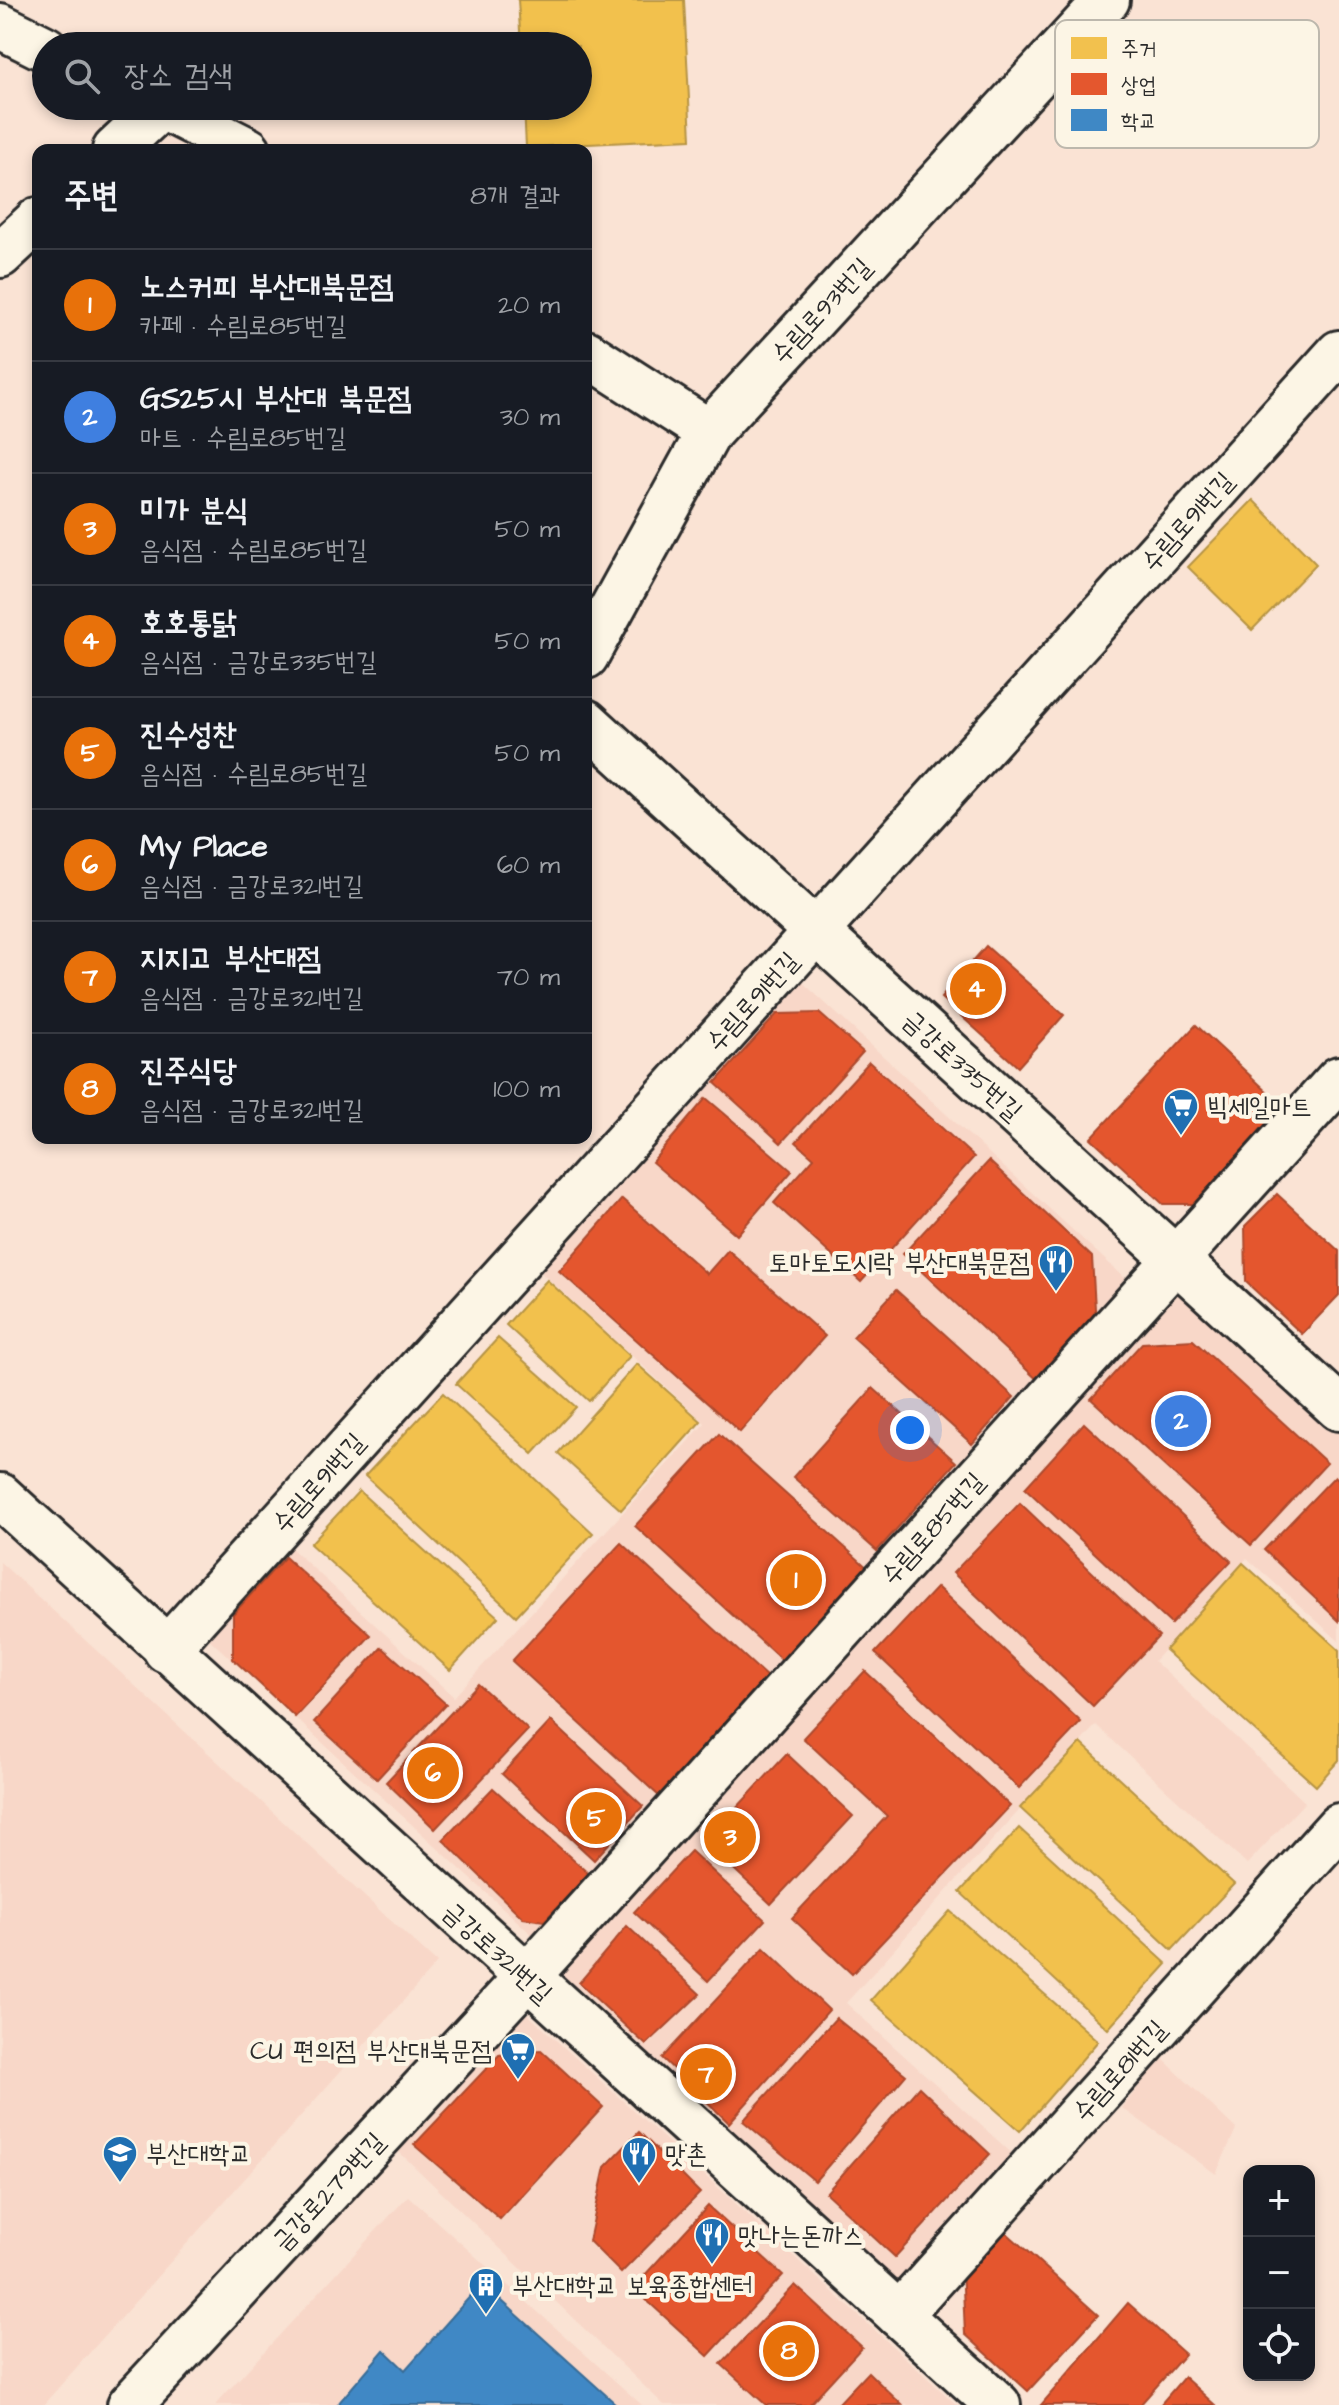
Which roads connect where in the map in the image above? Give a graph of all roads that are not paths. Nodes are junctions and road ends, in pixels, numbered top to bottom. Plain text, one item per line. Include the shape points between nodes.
1 (1107, 0) edge
2 (1089, 20) edge
3 (1, 28) edge
4 (32, 42) edge
5 (1055, 56) edge
6 (146, 120) edge
7 (189, 120) edge
8 (121, 144) edge
9 (236, 144) edge
10 (32, 226) edge
11 (0, 255) edge
12 (1339, 353) edge
13 (592, 357) edge
14 (709, 432) junction
15 (592, 645) edge
16 (592, 727) edge
17 (816, 931) junction
18 (1339, 1079) edge
19 (1176, 1260) junction
20 (1339, 1408) edge
21 (0, 1496) edge
22 (166, 1650) junction
23 (1339, 1826) edge
24 (526, 1978) junction
25 (899, 2315) junction
26 (130, 2405) edge
27 (998, 2405) edge

1 - 2 street, 수림로93번길
3 - 4 street
5 - 14 street, 수림로93번길
6 - 8 street
7 - 9 street
10 - 11 street
12 - 17 street, 수림로91번길
13 - 14 street
14 - 15 street, 수림로93번길
16 - 17 street, 금강로335번길
17 - 19 street, 금강로335번길
17 - 22 street, 수림로91번길
18 - 19 street, 수림로85번길
19 - 20 street, 금강로335번길
19 - 24 street, 수림로85번길
21 - 22 street, 금강로321번길
22 - 24 street, 금강로321번길
23 - 25 street, 수림로81번길
24 - 25 street, 금강로321번길
24 - 26 street, 금강로279번길
25 - 27 street, 금강로321번길

